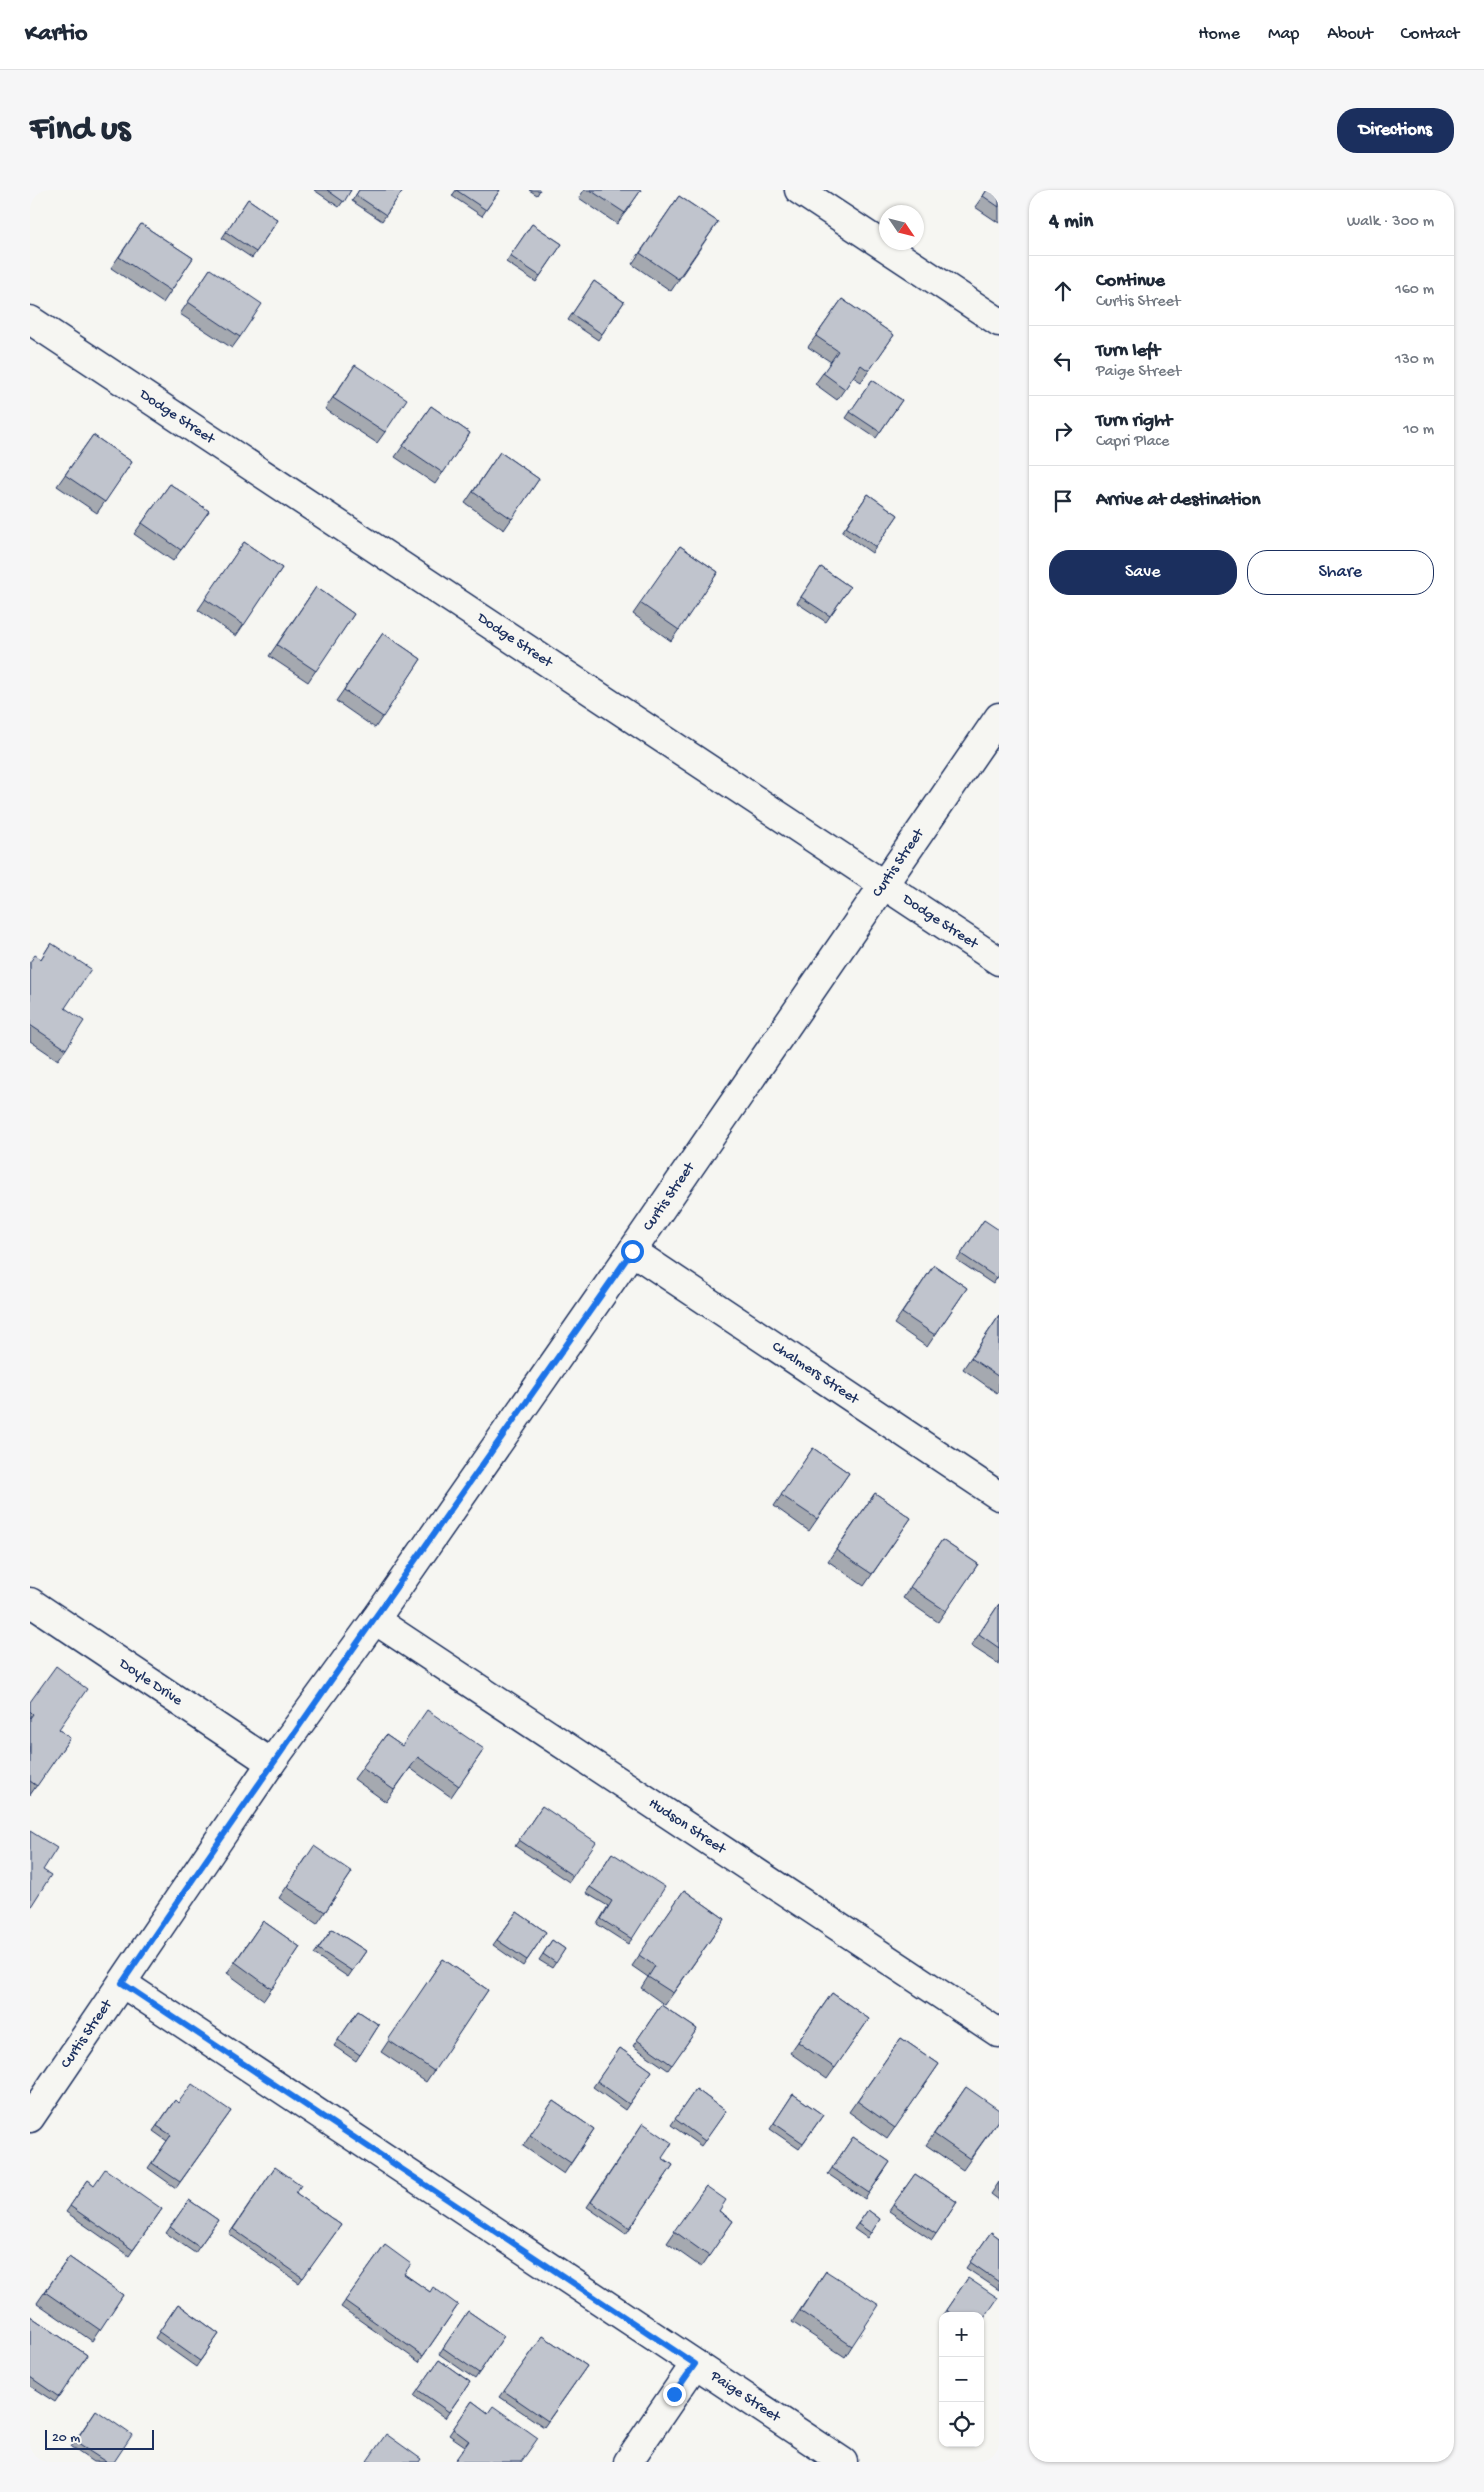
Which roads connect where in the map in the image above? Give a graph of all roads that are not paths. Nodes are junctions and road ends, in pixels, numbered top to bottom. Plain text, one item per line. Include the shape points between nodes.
1 (799, 190) edge
2 (30, 320) edge
3 (999, 322) edge
4 (999, 717) edge
5 (884, 886) junction
6 (999, 961) edge
7 (632, 1251) junction
8 (999, 1496) edge
9 (30, 1602) edge
10 (375, 1620) junction
11 (271, 1763) junction
12 (122, 1983) junction
13 (999, 2033) edge
14 (30, 2118) edge
15 (695, 2364) junction
16 (628, 2462) edge
17 (842, 2462) edge

1 - 3 street
2 - 5 street, Dodge Street
4 - 5 street, Curtis Street
5 - 6 street, Dodge Street
5 - 7 street, Curtis Street
7 - 8 street, Chalmers Street
7 - 10 street, Curtis Street
9 - 11 street, Doyle Drive
10 - 11 street, Curtis Street
10 - 13 street, Hudson Street
11 - 12 street, Curtis Street
12 - 14 street, Curtis Street
12 - 15 street, Paige Street
15 - 16 street
15 - 17 street, Paige Street

